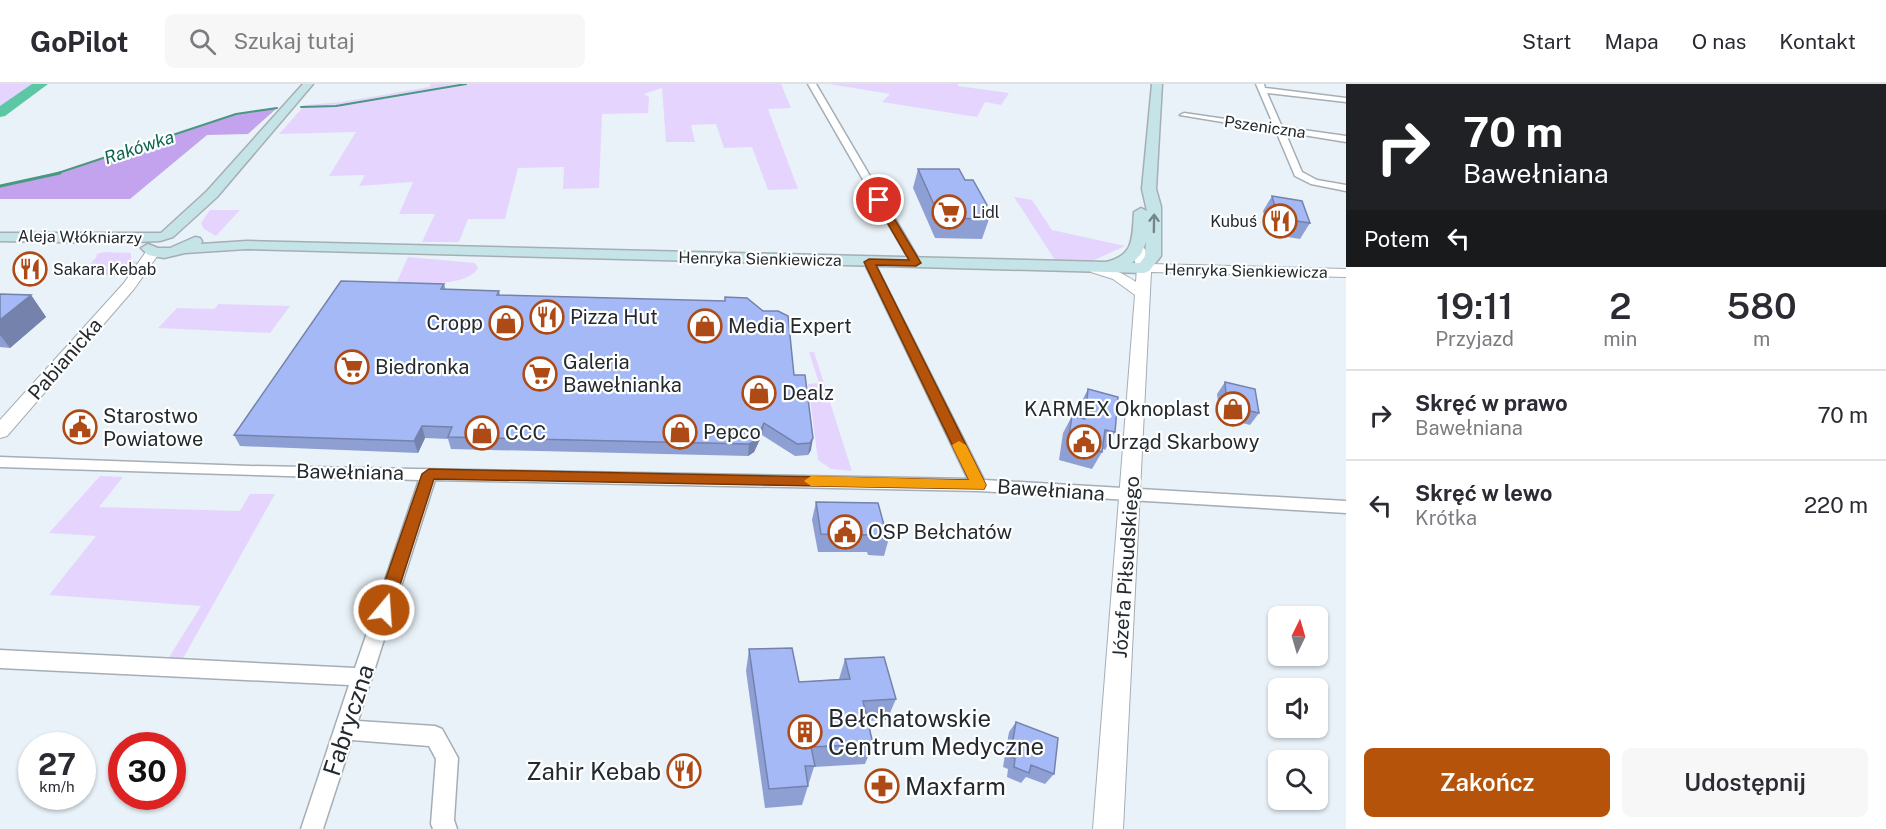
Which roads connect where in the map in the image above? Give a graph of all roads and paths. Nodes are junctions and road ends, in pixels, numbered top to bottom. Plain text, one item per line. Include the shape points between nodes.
1 (308, 84) edge
2 (812, 84) edge
3 (1157, 84) edge
4 (1261, 87) edge
5 (1346, 100) edge
6 (1184, 116) dead end
7 (1281, 130) junction
8 (1346, 139) edge
9 (1346, 188) edge
10 (1149, 189) junction
11 (212, 194) junction
12 (0, 238) edge
13 (157, 243) junction
14 (187, 243) junction
15 (1138, 249) junction
16 (869, 262) junction
17 (1148, 262) junction
18 (916, 263) junction
19 (1096, 269) junction
20 (1346, 273) edge
21 (129, 286) junction
22 (1142, 293) junction
23 (0, 432) edge
24 (0, 462) edge
25 (429, 474) junction
26 (979, 485) junction
27 (1131, 496) junction
28 (1346, 507) edge
29 (0, 659) edge
30 (362, 677) junction
31 (345, 730) junction
32 (312, 829) edge
33 (446, 829) edge
34 (1108, 829) edge

1 - 11 main road, Pabianicka
2 - 18 street
3 - 10 main road, Józefa Piłsudskiego
4 - 5 street
4 - 7 street
6 - 7 street, Pszeniczna
7 - 8 street, Pszeniczna
7 - 9 street via 1295,169 1303,177
10 - 15 main road, Józefa Piłsudskiego via 1142,205
17 -> 10 main road, Józefa Piłsudskiego via 1154,207
11 - 13 main road, Pabianicka
11 - 14 main road, Pabianicka via 193,219
12 - 13 main road, Aleja Włókniarzy
13 - 14 main road
13 - 14 main road
13 - 21 street, Pabianicka
14 - 16 main road, Henryka Sienkiewicza
14 - 21 street, Pabianicka
15 - 17 street, Józefa Piłsudskiego
15 - 19 main road via 1127,261
16 - 18 main road, Henryka Sienkiewicza
16 - 26 street
17 - 19 main road, Henryka Sienkiewicza
17 - 20 street, Henryka Sienkiewicza via 1178,269
17 - 22 street, Józefa Piłsudskiego
18 - 19 main road, Henryka Sienkiewicza
19 - 22 street via 1118,276
21 - 23 street, Pabianicka
22 - 27 street, Józefa Piłsudskiego
24 - 25 street, Bawełniana
25 - 26 street, Bawełniana
25 - 30 street, Fabryczna
26 - 27 street, Bawełniana
27 - 28 street, Bawełniana
27 - 34 street, Józefa Piłsudskiego
29 - 30 street
30 - 31 street, Fabryczna
31 - 32 street, Fabryczna
31 - 33 street via 435,736 447,758 442,824

